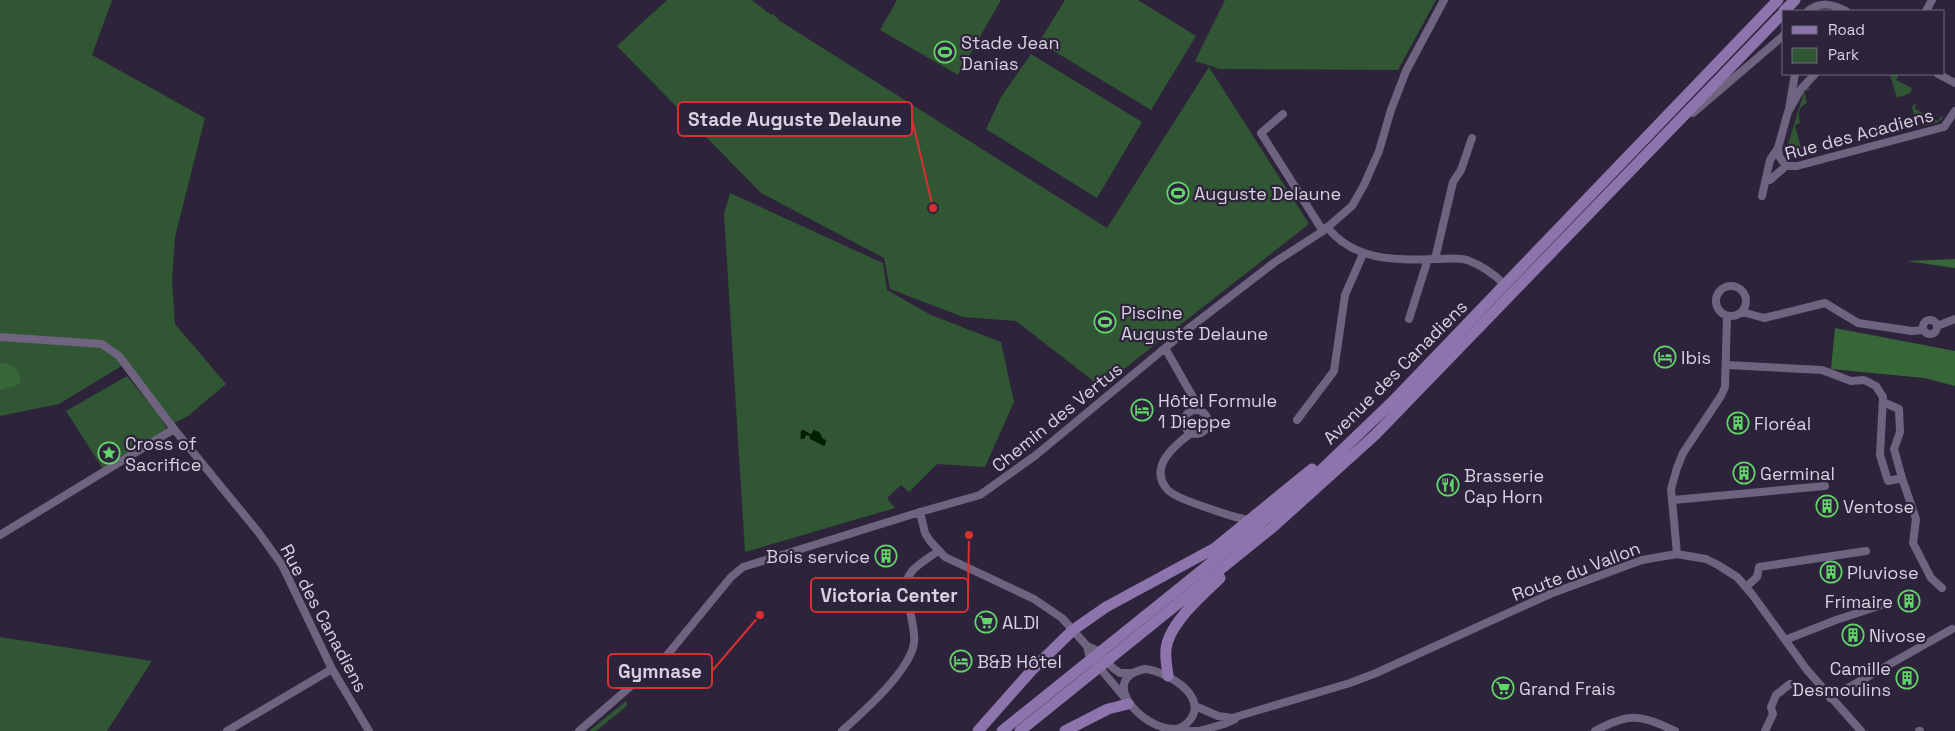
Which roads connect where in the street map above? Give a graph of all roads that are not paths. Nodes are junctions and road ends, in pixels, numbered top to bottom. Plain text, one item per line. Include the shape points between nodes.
1 (1444, 0) edge
2 (1778, 0) edge
3 (1795, 0) edge
4 (1785, 10) edge
5 (1810, 10) edge
6 (1844, 10) edge
7 (1782, 13) edge
8 (1780, 41) edge
9 (1795, 75) edge
10 (1813, 75) edge
11 (1940, 75) edge
12 (1955, 83) edge
13 (1955, 111) edge
14 (1788, 112) junction
15 (1283, 114) dead end
16 (1472, 138) dead end
17 (1655, 145) junction
18 (1778, 148) junction
19 (1786, 166) junction
20 (1767, 180) junction
21 (1762, 196) dead end
22 (1325, 229) junction
23 (1363, 254) junction
24 (1432, 259) junction
25 (1505, 284) junction
26 (1742, 312) junction
27 (1727, 316) junction
28 (1955, 318) edge
29 (1409, 319) dead end
30 (0, 337) edge
31 (1166, 348) junction
32 (1726, 365) junction
33 (1883, 402) junction
34 (1197, 409) junction
35 (1297, 420) dead end
36 (174, 429) junction
37 (1191, 433) junction
38 (1338, 456) junction
39 (1902, 478) junction
40 (1825, 486) dead end
41 (1672, 500) junction
42 (920, 512) junction
43 (1250, 520) junction
44 (1274, 527) junction
45 (0, 535) edge
46 (938, 551) junction
47 (1866, 551) dead end
48 (1677, 554) junction
49 (1746, 587) junction
50 (1942, 588) dead end
51 (1885, 604) dead end
52 (1952, 629) dead end
53 (1073, 630) junction
54 (1786, 641) junction
55 (1087, 646) junction
56 (332, 670) junction
57 (1133, 674) junction
58 (1168, 676) junction
59 (1077, 678) junction
60 (1790, 684) dead end
61 (1830, 698) junction
62 (1127, 701) junction
63 (1195, 706) junction
64 (1218, 716) junction
65 (1241, 716) junction
66 (1224, 724) junction
67 (1174, 729) junction
68 (228, 731) edge
69 (369, 731) edge
70 (579, 731) edge
71 (842, 731) edge
72 (978, 731) edge
73 (1002, 731) edge
74 (1020, 731) edge
75 (1065, 731) edge
76 (1199, 731) edge
77 (1230, 731) edge
78 (1595, 731) edge
79 (1675, 731) edge
80 (1765, 731) edge
81 (1861, 731) edge

1 - 22 street, Chemin des Vertus via 1406,71 1364,186 1352,206
2 - 25 main road, Avenue des Canadiens
3 - 4 main road, Avenue des Canadiens
5 - 6 street via 1821,5 1833,5
7 - 17 main road, Avenue des Canadiens
8 - 17 street
9 - 14 street
10 - 14 street
11 - 12 street
13 - 19 street, Rue des Acadiens via 1947,125 1940,128 1797,166
14 - 18 street
15 - 22 street via 1261,133
16 - 24 street via 1461,170 1453,182
17 - 44 main road, Avenue des Canadiens via 1374,435
18 - 19 street via 1778,156
18 - 20 street via 1770,160
19 - 20 street, Rue des Acadiens
20 - 21 street
22 - 23 street
22 - 31 street, Chemin des Vertus via 1275,262
23 - 24 street via 1382,258
23 - 35 street via 1345,295 1334,371
24 - 25 street via 1464,259 1479,265
24 - 29 street
25 - 38 main road, Avenue des Canadiens
26 - 27 street
26 - 27 street via 1746,300 1743,292 1727,286 1716,299 1720,311
26 - 28 street via 1764,318 1825,303 1858,323 1923,330 1927,334
27 - 32 street
30 - 36 street, Rue des Canadiens via 102,344 119,356
31 - 34 street
31 - 42 street, Chemin des Vertus via 994,487 980,496
32 - 33 street via 1822,370 1876,386
32 - 41 street via 1725,387 1721,396 1676,468
33 - 39 street via 1899,409 1900,432 1894,449
33 - 39 street via 1880,455 1888,480
34 - 37 street via 1189,412 1181,425
34 - 37 street via 1208,418 1208,426 1202,432
36 - 45 street
36 - 56 street, Rue des Canadiens via 282,566
37 - 43 street via 1163,460 1162,482 1168,491 1197,505
38 - 43 main road via 1325,459
38 - 59 main road, Avenue des Canadiens
39 - 50 street via 1916,518 1914,543 1931,578
40 - 41 street
41 - 48 street
42 - 46 street via 925,533
42 - 70 street, Chemin des Vertus via 743,567 668,654
43 - 53 main road via 1215,548 1095,614
44 - 58 main road via 1180,620 1166,648
44 - 59 main road, Avenue des Canadiens via 1166,613
46 - 53 street via 954,563 1030,597
46 - 71 street via 914,568 906,582 915,641 912,654 887,687
47 - 49 street via 1759,567 1757,577
48 - 49 street, Route du Vallon via 1706,559 1737,577
48 - 65 street, Route du Vallon via 1642,560 1550,594 1350,683
49 - 54 street, Route du Vallon
51 - 54 street
52 - 61 street
53 - 55 street
53 - 72 main road
54 - 61 street, Route du Vallon
55 - 57 street via 1096,650 1120,674
55 - 62 street via 1089,655
56 - 68 street
56 - 69 street, Rue des Canadiens
57 - 58 street via 1139,670 1150,670
57 - 62 street via 1125,684
58 - 63 street via 1186,689
59 - 73 main road, Avenue des Canadiens
59 - 74 main road, Avenue des Canadiens
60 - 80 street via 1776,695 1771,707 1773,714
61 - 81 street, Route du Vallon
62 - 67 street via 1146,720
62 - 75 main road
63 - 64 street
63 - 67 street via 1192,718 1184,726
64 - 65 street
64 - 66 street
65 - 66 street
66 - 76 street
66 - 77 street
67 - 76 street
78 - 79 street via 1630,716 1652,720

